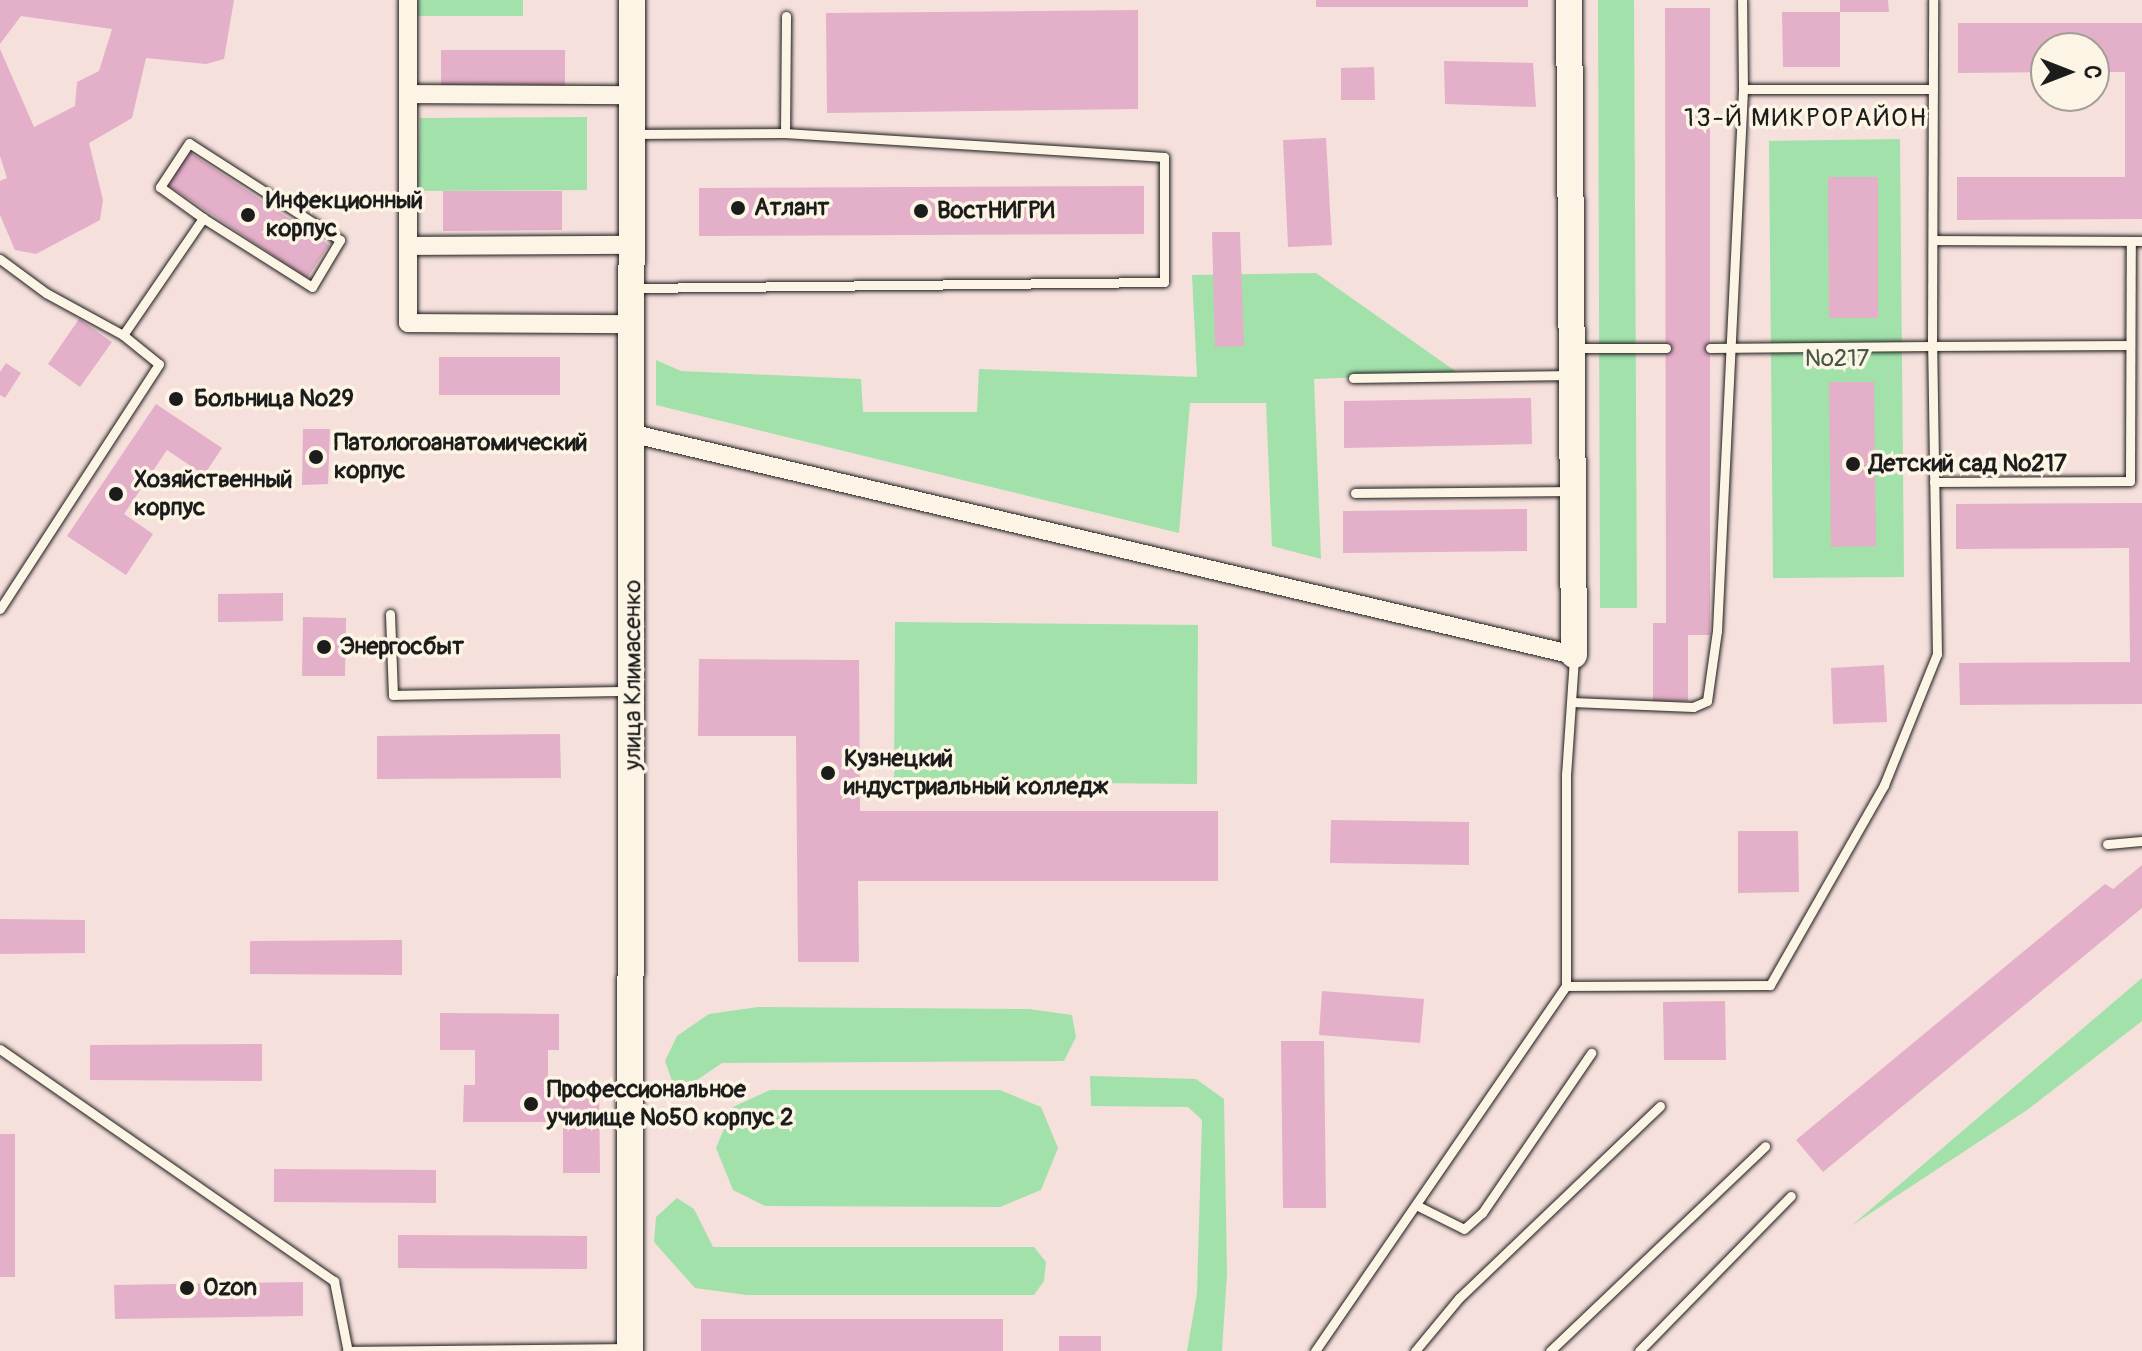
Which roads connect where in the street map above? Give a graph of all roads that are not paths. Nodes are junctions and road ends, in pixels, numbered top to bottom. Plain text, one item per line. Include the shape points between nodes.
1 (408, 0) edge
2 (632, 0) edge
3 (1569, 0) edge
4 (1742, 0) edge
5 (1933, 0) edge
6 (786, 16) dead end
7 (1743, 89) junction
8 (1933, 89) junction
9 (408, 94) junction
10 (632, 95) junction
11 (785, 133) junction
12 (633, 134) junction
13 (203, 218) junction
14 (1933, 240) junction
15 (2136, 241) edge
16 (634, 245) junction
17 (408, 246) junction
18 (0, 259) edge
19 (634, 288) junction
20 (634, 324) junction
21 (123, 335) junction
22 (2129, 345) junction
23 (1932, 346) junction
24 (1572, 348) junction
25 (1666, 348) dead end
26 (1710, 348) dead end
27 (1730, 348) junction
28 (1572, 375) junction
29 (1353, 378) dead end
30 (634, 434) junction
31 (1934, 482) junction
32 (1572, 491) junction
33 (1355, 493) dead end
34 (0, 609) edge
35 (390, 614) dead end
36 (1574, 655) junction
37 (634, 691) junction
38 (1572, 702) junction
39 (2142, 841) edge
40 (2107, 844) dead end
41 (1566, 986) junction
42 (0, 1049) edge
43 (1591, 1053) dead end
44 (1660, 1106) dead end
45 (1765, 1146) dead end
46 (1791, 1196) dead end
47 (1418, 1206) junction
48 (347, 1349) edge
49 (630, 1349) edge
50 (1315, 1351) edge
51 (1415, 1351) edge
52 (1550, 1351) edge
53 (1639, 1351) edge

1 - 9 street
2 - 10 street, улица Климасенко
3 - 24 street
4 - 7 lane
5 - 8 lane
6 - 11 lane
7 - 8 lane
7 - 27 lane
8 - 14 lane
9 - 10 street
9 - 17 street
10 - 12 street, улица Климасенко
11 - 12 lane
11 - 19 lane via 1164,157 1164,282
12 - 16 street, улица Климасенко
13 - 13 lane via 312,287 340,240 189,143 160,187
13 - 21 lane
14 - 15 lane
14 - 23 lane
15 - 22 lane
16 - 17 street
16 - 19 street, улица Климасенко
17 - 20 street via 408,323
18 - 21 lane via 46,293
19 - 20 street, улица Климасенко
20 - 30 street, улица Климасенко
21 - 34 lane via 159,364
22 - 23 lane
22 - 31 lane via 2130,481
23 - 27 lane
23 - 31 lane
24 - 25 lane
24 - 28 street
26 - 27 lane
27 - 38 lane via 1717,631 1707,701 1693,707
28 - 29 lane
28 - 32 street
30 - 36 street
30 - 37 street, улица Климасенко
31 - 41 lane via 1937,654 1884,785 1770,985
32 - 33 lane
32 - 36 street
35 - 37 lane via 393,695
36 - 38 lane
37 - 49 street, улица Климасенко
38 - 41 lane via 1566,774
39 - 40 lane
41 - 47 lane
42 - 48 lane via 334,1281
43 - 47 lane via 1482,1213 1464,1229
44 - 51 lane via 1459,1298
45 - 52 lane
46 - 53 lane
47 - 50 lane
48 - 49 lane

